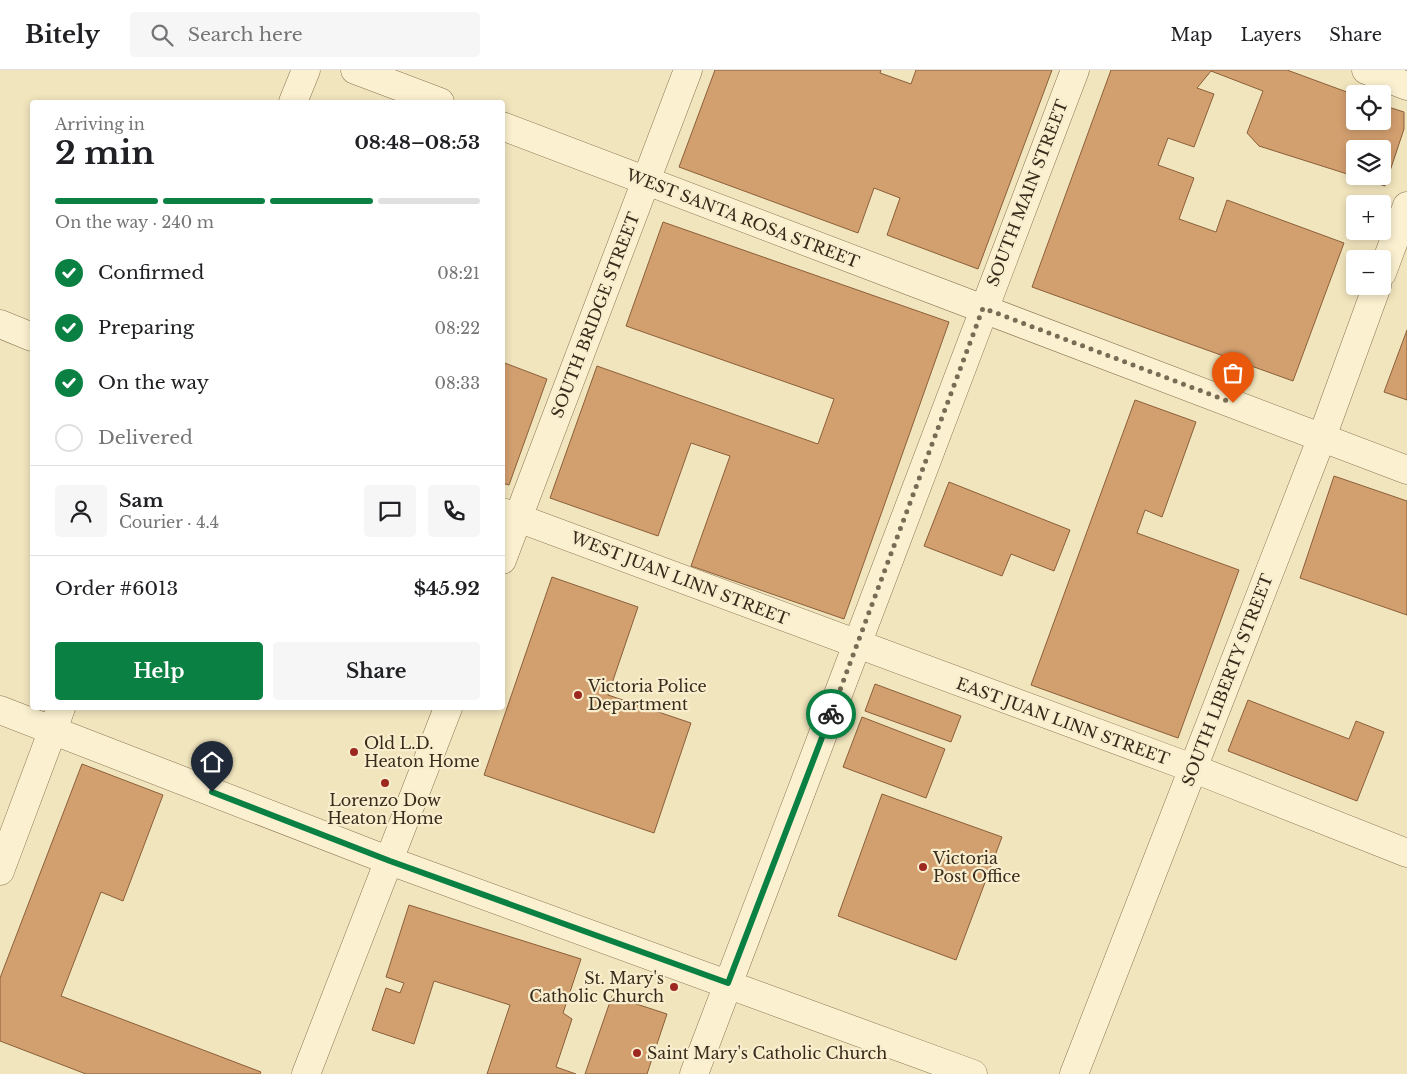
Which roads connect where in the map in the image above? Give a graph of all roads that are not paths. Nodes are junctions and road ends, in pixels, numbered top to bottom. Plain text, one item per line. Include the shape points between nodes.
1 (306, 70) edge
2 (356, 70) edge
3 (688, 70) edge
4 (1075, 70) edge
5 (1366, 70) edge
6 (1407, 86) edge
7 (294, 100) edge
8 (435, 100) edge
9 (505, 127) edge
10 (645, 181) junction
11 (1407, 206) edge
12 (1391, 250) edge
13 (1375, 295) edge
14 (983, 308) junction
15 (0, 324) edge
16 (30, 336) edge
17 (1322, 437) junction
18 (1407, 470) edge
19 (510, 515) edge
20 (505, 543) edge
21 (857, 645) junction
22 (0, 710) edge
23 (447, 710) edge
24 (57, 719) edge
25 (1192, 768) junction
26 (1407, 853) edge
27 (390, 861) junction
28 (0, 871) edge
29 (728, 983) junction
30 (306, 1074) edge
31 (694, 1074) edge
32 (973, 1074) edge
33 (1074, 1074) edge

1 - 7 street
2 - 8 street
3 - 10 street, SOUTH BRIDGE STREET
4 - 14 street, SOUTH MAIN STREET
5 - 6 street
9 - 10 street, WEST SANTA ROSA STREET
10 - 14 street, WEST SANTA ROSA STREET
10 - 19 street, SOUTH BRIDGE STREET
11 - 12 street
13 - 17 street, SOUTH LIBERTY STREET
14 - 17 street, WEST SANTA ROSA STREET
14 - 21 street, SOUTH MAIN STREET
15 - 16 street
17 - 18 street, WEST SANTA ROSA STREET
17 - 25 street, SOUTH LIBERTY STREET
19 - 20 street, SOUTH BRIDGE STREET
19 - 21 street, WEST JUAN LINN STREET
21 - 25 street, EAST JUAN LINN STREET
21 - 29 street, SOUTH MAIN STREET
22 - 24 street
23 - 27 street
24 - 27 street
24 - 28 street
25 - 26 street, EAST JUAN LINN STREET
25 - 33 street, SOUTH LIBERTY STREET
27 - 29 street
27 - 30 street
29 - 31 street, SOUTH MAIN STREET
29 - 32 street

